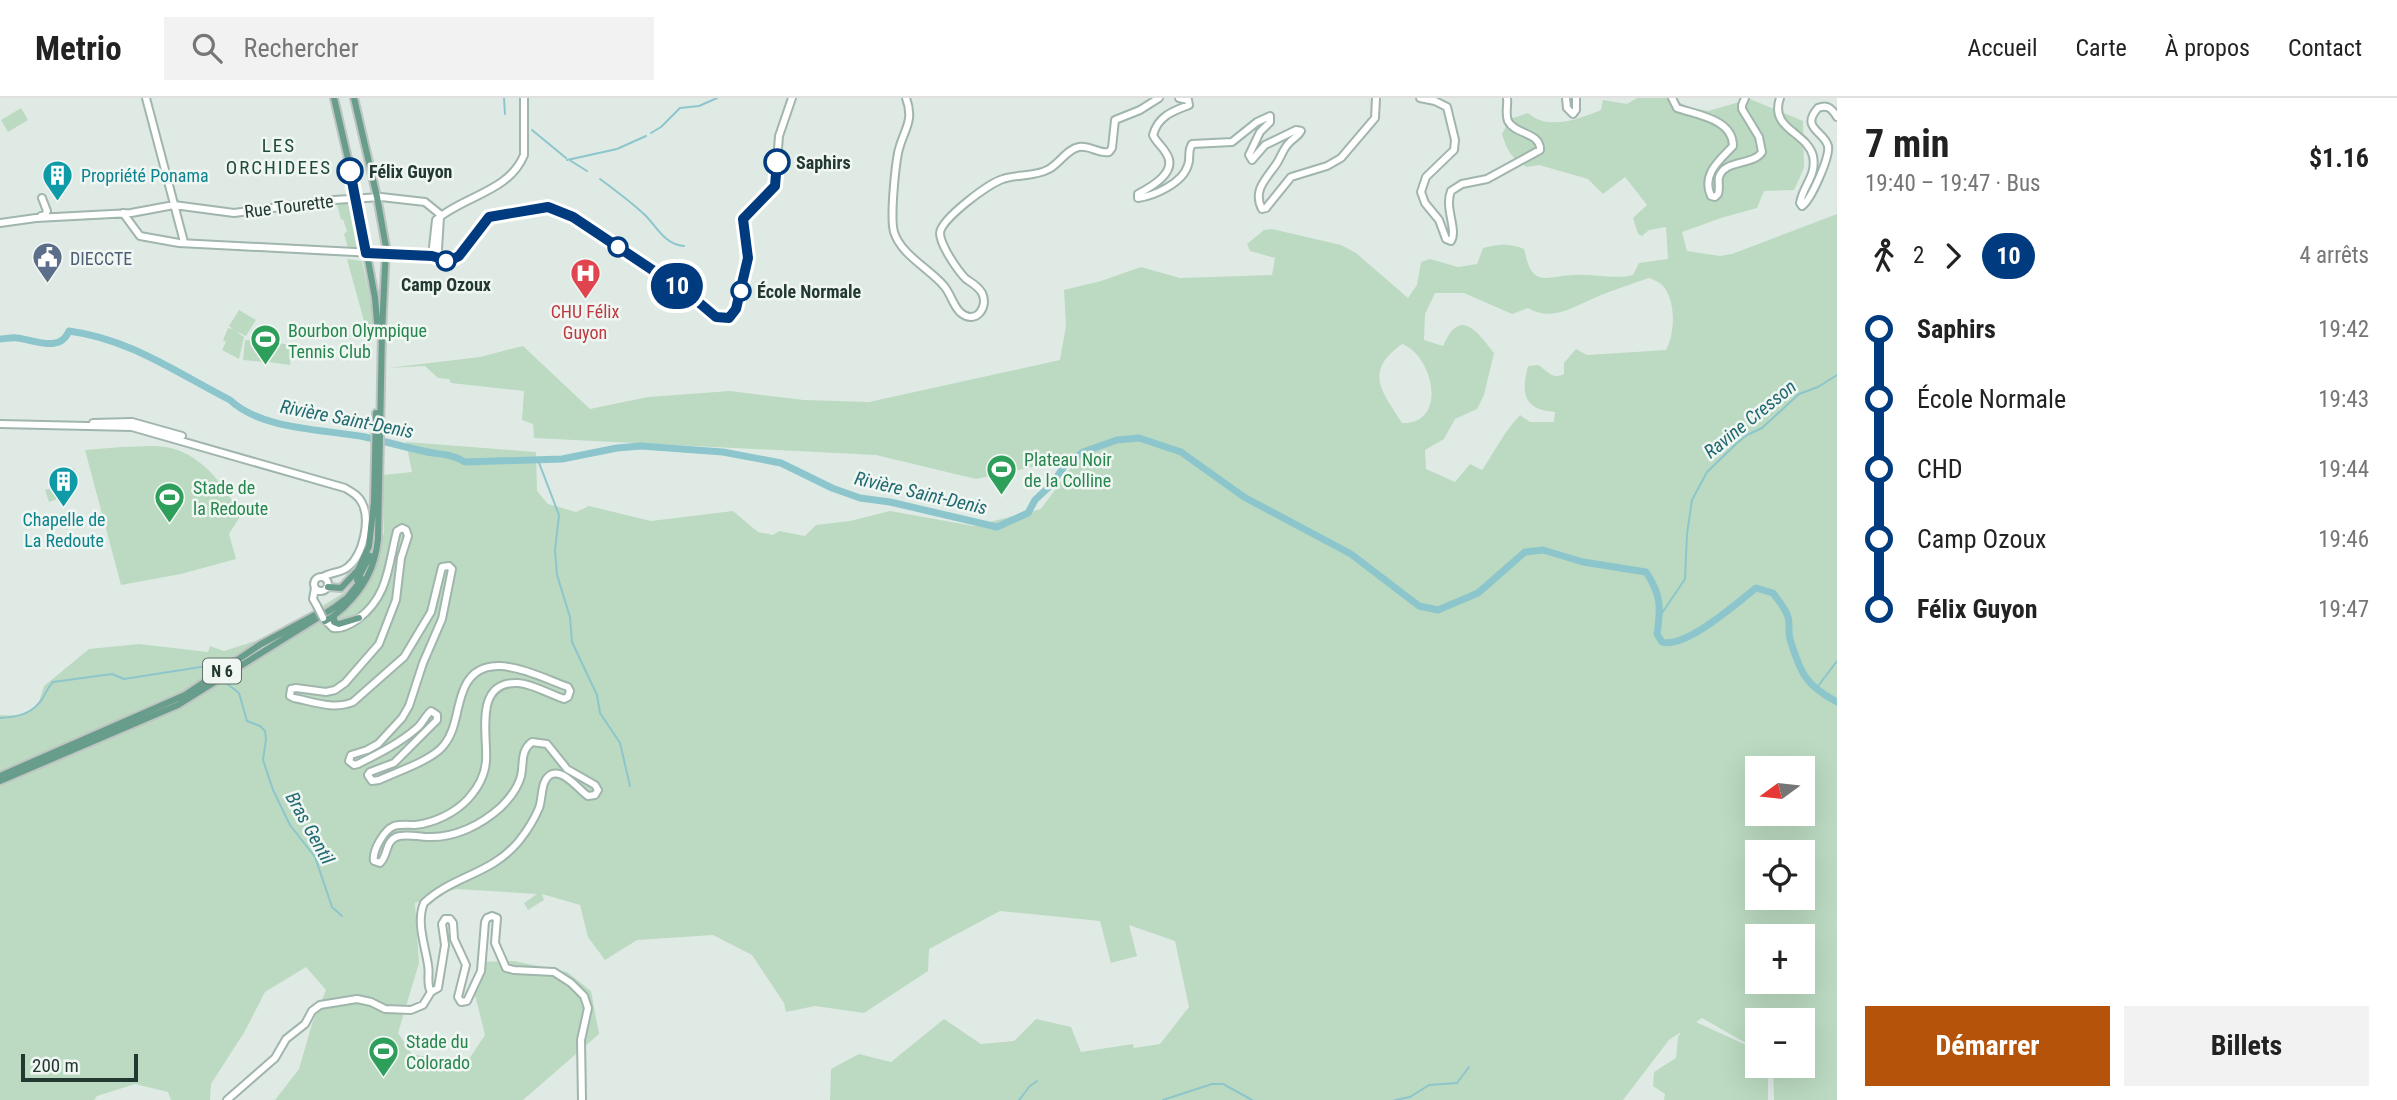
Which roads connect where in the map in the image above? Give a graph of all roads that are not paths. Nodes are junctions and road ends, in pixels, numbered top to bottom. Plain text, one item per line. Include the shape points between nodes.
1 (146, 98) edge
2 (334, 98) edge
3 (354, 98) edge
4 (524, 98) edge
5 (792, 98) edge
6 (906, 98) edge
7 (1159, 98) edge
8 (1179, 98) edge
9 (1376, 98) edge
10 (1420, 98) edge
11 (1507, 98) edge
12 (1566, 98) edge
13 (1576, 98) edge
14 (1672, 98) edge
15 (1745, 98) edge
16 (1780, 98) edge
17 (1837, 117) edge
18 (377, 197) junction
19 (41, 198) dead end
20 (356, 198) junction
21 (174, 205) junction
22 (126, 214) junction
23 (441, 215) junction
24 (36, 218) junction
25 (0, 223) edge
26 (184, 242) junction
27 (366, 253) junction
28 (386, 254) junction
29 (434, 254) junction
30 (380, 331) junction
31 (0, 424) edge
32 (376, 502) junction
33 (323, 585) junction
34 (334, 616) junction
35 (359, 618) junction
36 (324, 619) junction
37 (0, 778) edge
38 (431, 992) junction
39 (227, 1100) edge
40 (582, 1100) edge

1 - 21 main road
2 - 20 main road, N 6
3 - 18 main road, N 6
4 - 23 main road via 521,163 506,179
5 - 29 main road via 779,136 775,186 742,223 748,258 736,309 729,318 716,317 573,217 552,208 489,217 459,256 449,261
6 - 7 main road via 911,115 897,160 894,232 944,285 961,313 972,317 982,311 984,300 943,242 940,234 945,221 1000,180 1043,172 1077,147 1109,152 1115,120
8 - 9 main road via 1188,100 1189,105 1168,114 1153,135 1169,165 1160,181 1137,196 1157,192 1181,176 1192,144 1232,142 1269,116 1272,119 1260,132 1250,160 1270,142 1296,130 1301,134 1289,143 1263,180 1258,194 1262,209 1291,177 1341,158 1375,118
10 - 11 main road via 1447,107 1455,140 1454,150 1426,177 1421,192 1450,241 1454,238 1448,204 1451,191 1487,179 1539,150 1536,140 1508,121
12 - 13 main road via 1573,114
14 - 15 main road via 1677,108 1718,123 1733,141 1710,173 1708,186 1713,197 1724,170 1757,159 1762,152 1759,137 1742,109
16 - 17 main road via 1782,122 1812,155 1814,172 1802,194 1802,206 1818,182 1828,150 1812,116 1825,107
18 - 20 main road, Rue Tourette
18 - 23 main road, Rue Tourette via 425,202
18 - 28 main road, N 6
19 - 24 main road via 47,211
20 - 21 main road, Rue Tourette via 234,213
20 - 27 main road, N 6
21 - 22 main road, Rue Tourette
21 - 26 main road
22 - 24 main road, Rue Tourette
22 - 26 main road via 140,236
23 - 29 main road via 434,224
24 - 25 main road, Rue Tourette
26 - 27 main road
27 - 28 main road
27 - 30 main road, N 6
28 - 29 main road
28 - 30 main road, N 6
30 - 32 main road, N 6
31 - 33 main road via 139,428 345,488 358,497 365,512 360,552 349,566 331,572
32 - 33 main road via 369,546 354,577 338,589
32 - 34 main road via 378,540 373,567 361,589
32 - 37 main road, N 6 via 369,561 351,589 334,604 261,644 185,695
33 - 36 main road, bridge via 313,599
34 - 35 main road via 339,624
34 - 36 main road
35 - 36 main road via 336,629
35 - 38 main road via 385,585 397,531 404,528 408,536 396,600 379,644 339,688 326,692 294,688 292,697 334,706 353,702 404,657 431,611 440,571 446,565 452,569 442,619 409,706 378,744 351,755 349,761 358,764 386,750 415,730 431,711 438,720 394,763 370,772 372,781 443,747 466,683 479,670 508,666 570,691 564,699 520,683 497,690 485,711 486,762 476,789 449,814 389,829 373,855 376,863 383,862 389,843 398,836 459,833 494,813 517,786 524,751 532,742 547,744 567,769 597,790 596,795 588,796 563,775 550,775 531,824 502,859 424,902 421,920
38 - 39 main road via 423,1005 411,1010 385,1009 357,999 320,1005 286,1039 275,1058
38 - 40 main road via 438,988 445,946 443,920 453,923 454,939 465,962 458,996 464,1003 481,971 485,922 495,917 495,943 506,968 554,972 586,1000

